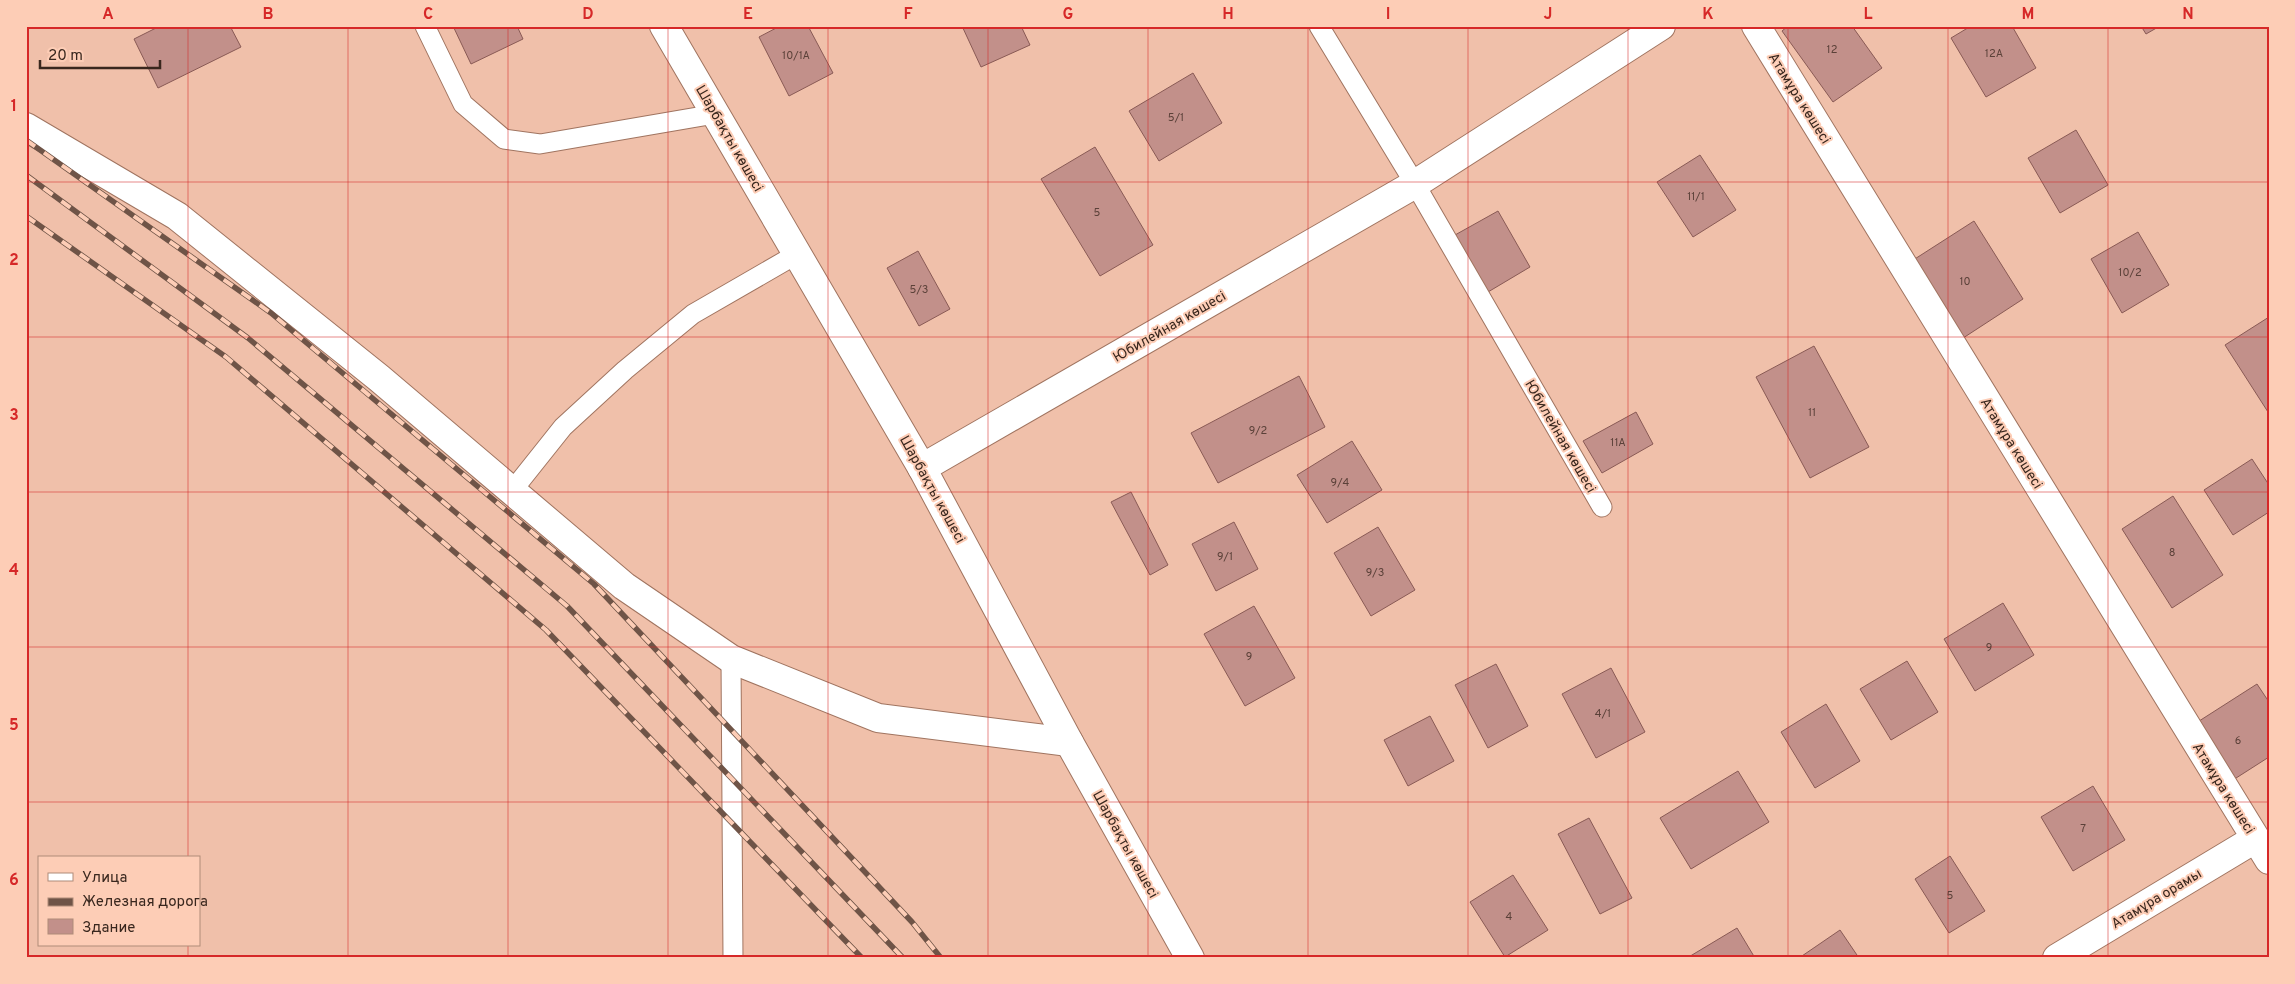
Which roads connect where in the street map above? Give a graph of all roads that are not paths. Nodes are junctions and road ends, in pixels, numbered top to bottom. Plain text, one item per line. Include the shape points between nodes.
1 (425, 26) edge
2 (664, 26) edge
3 (1318, 26) edge
4 (1661, 26) edge
5 (1756, 26) edge
6 (715, 114) junction
7 (26, 127) edge
8 (1415, 184) junction
9 (797, 254) junction
10 (922, 468) junction
11 (512, 491) junction
12 (1602, 507) dead end
13 (731, 659) junction
14 (1069, 742) junction
15 (2262, 850) edge
16 (733, 958) edge
17 (1190, 958) edge
18 (2057, 958) edge

1 - 6 lane via 463,104 504,139 540,144
2 - 6 street, Шарбақты көшесі
3 - 8 lane, Юбилейная көшесі
4 - 8 street, Юбилейная көшесі
5 - 15 street, Атамұра көшесі
6 - 9 street, Шарбақты көшесі
7 - 11 street via 177,216 379,378
8 - 10 street, Юбилейная көшесі
8 - 12 lane, Юбилейная көшесі
9 - 10 street, Шарбақты көшесі
9 - 11 lane via 693,314 625,370 563,427
10 - 14 street, Шарбақты көшесі
11 - 13 street via 624,586
13 - 14 street via 878,718
13 - 16 lane
14 - 17 street, Шарбақты көшесі
15 - 18 street, Атамұра орамы

